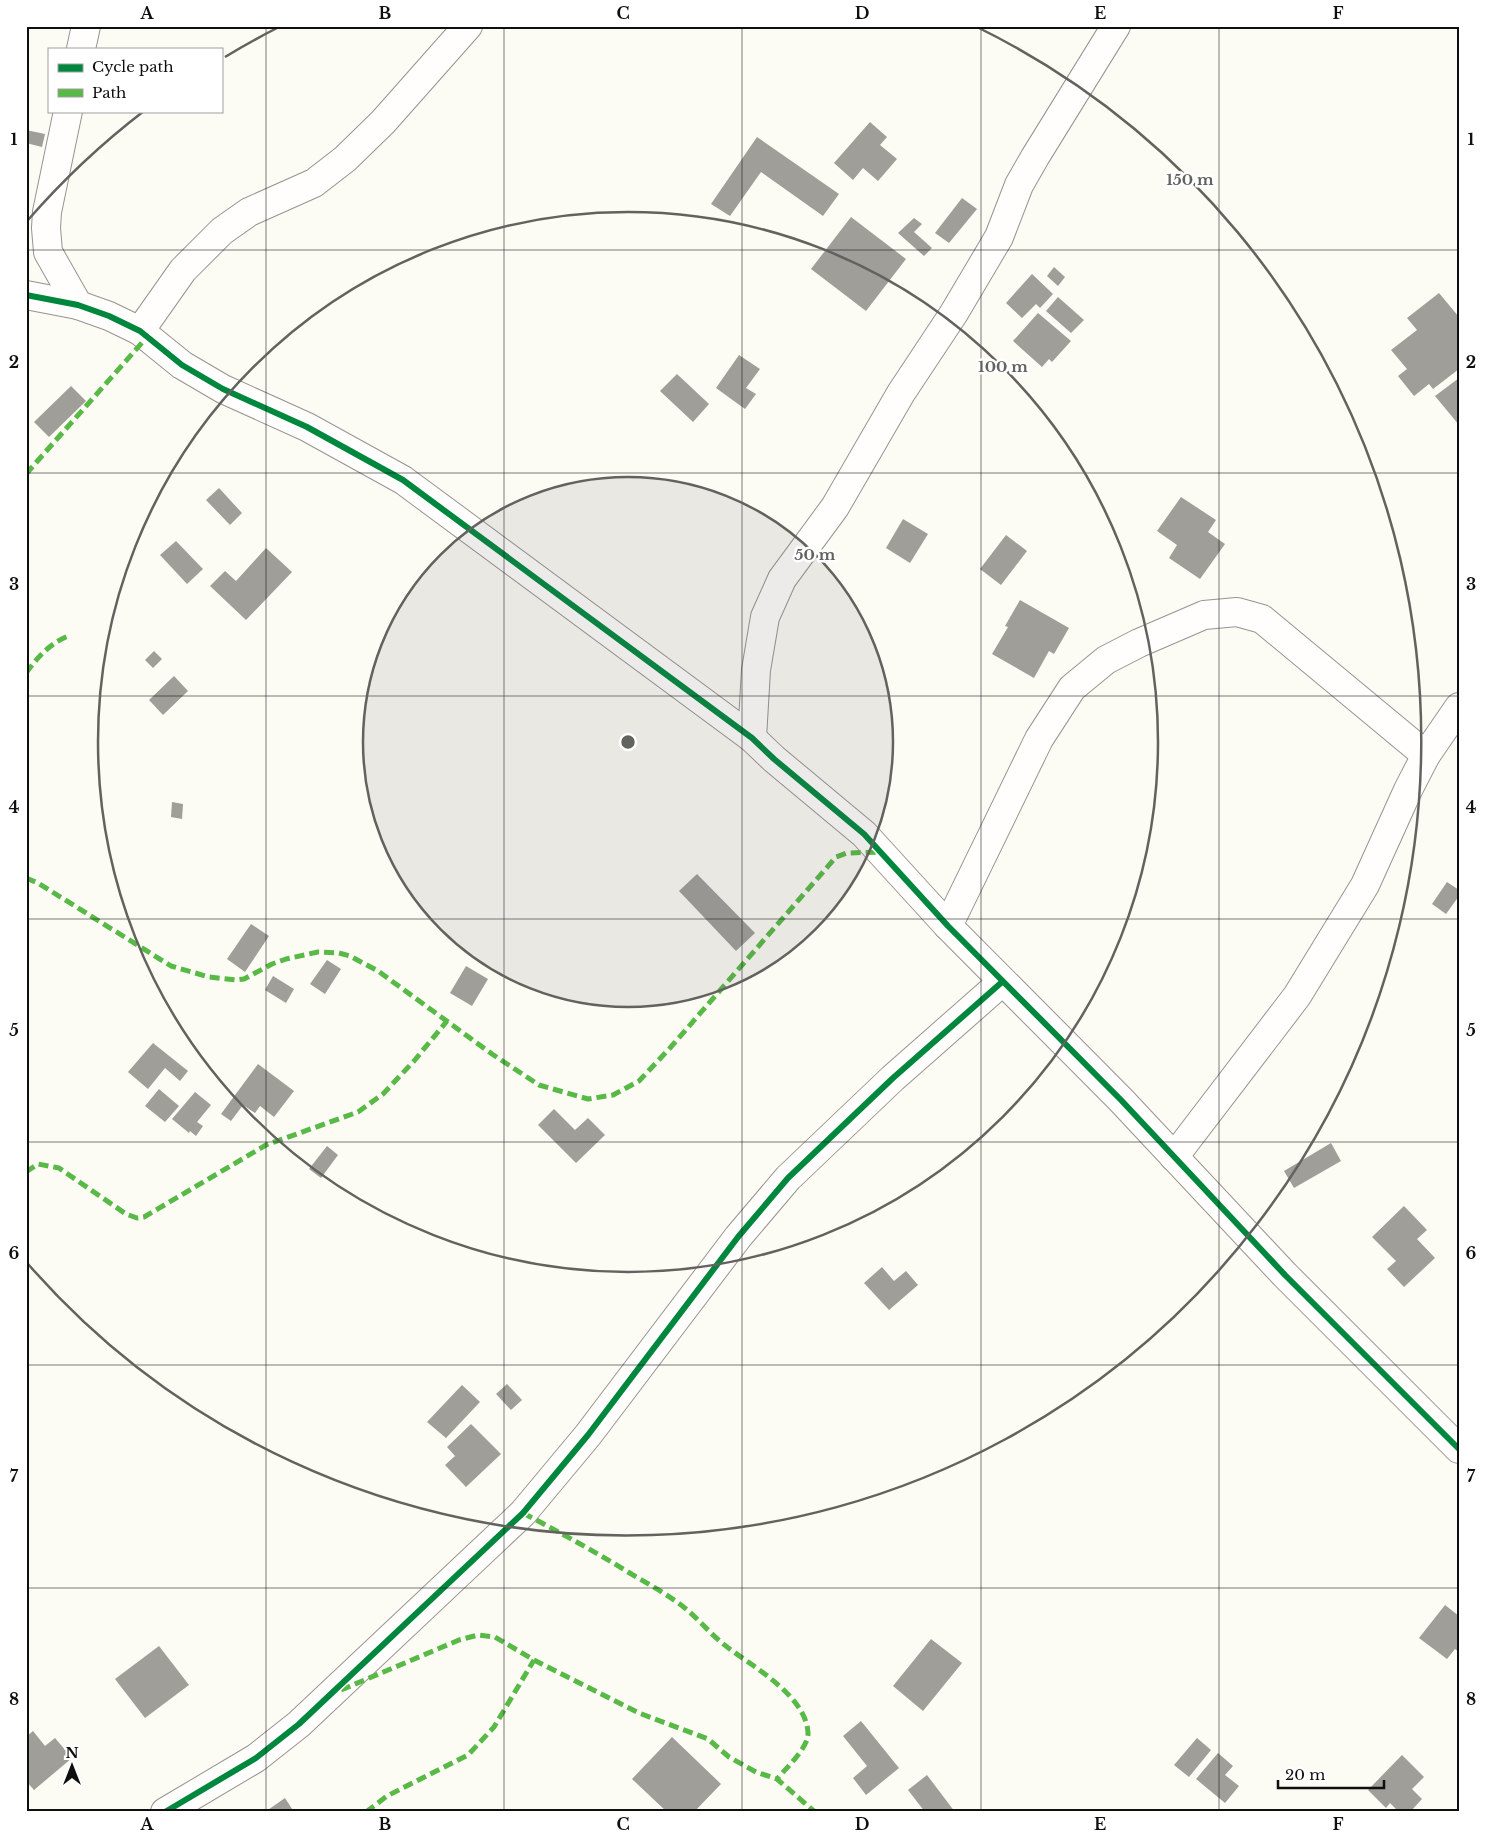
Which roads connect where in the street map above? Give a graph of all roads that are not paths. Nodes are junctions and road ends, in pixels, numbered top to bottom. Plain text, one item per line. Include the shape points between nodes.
1 (86, 26) edge
2 (468, 26) edge
3 (1116, 26) edge
4 (81, 48) edge
5 (68, 112) edge
6 (26, 295) edge
7 (78, 305) junction
8 (140, 331) junction
9 (1459, 707) edge
10 (752, 738) junction
11 (1426, 755) junction
12 (948, 926) junction
13 (1002, 982) junction
14 (1174, 1157) junction
15 (1459, 1449) edge
16 (164, 1812) edge

1 - 4 street
2 - 8 street via 346,159 314,183 249,212 222,231 183,270
3 - 10 street via 1019,185 999,237 954,313 901,393 835,507 782,579 765,618 756,670
5 - 7 street via 46,228 48,252
6 - 7 street
7 - 8 street
8 - 10 street via 182,365 223,389 307,427 403,480
9 - 11 street
10 - 12 street via 864,834
11 - 12 street via 1262,619 1237,612 1204,614 1106,660 1072,688 1039,739
11 - 14 street via 1365,885 1296,996
12 - 13 street
13 - 14 street
13 - 16 street via 893,1078 788,1178 738,1237 588,1435 523,1513 300,1724 256,1758
14 - 15 street via 1285,1275

